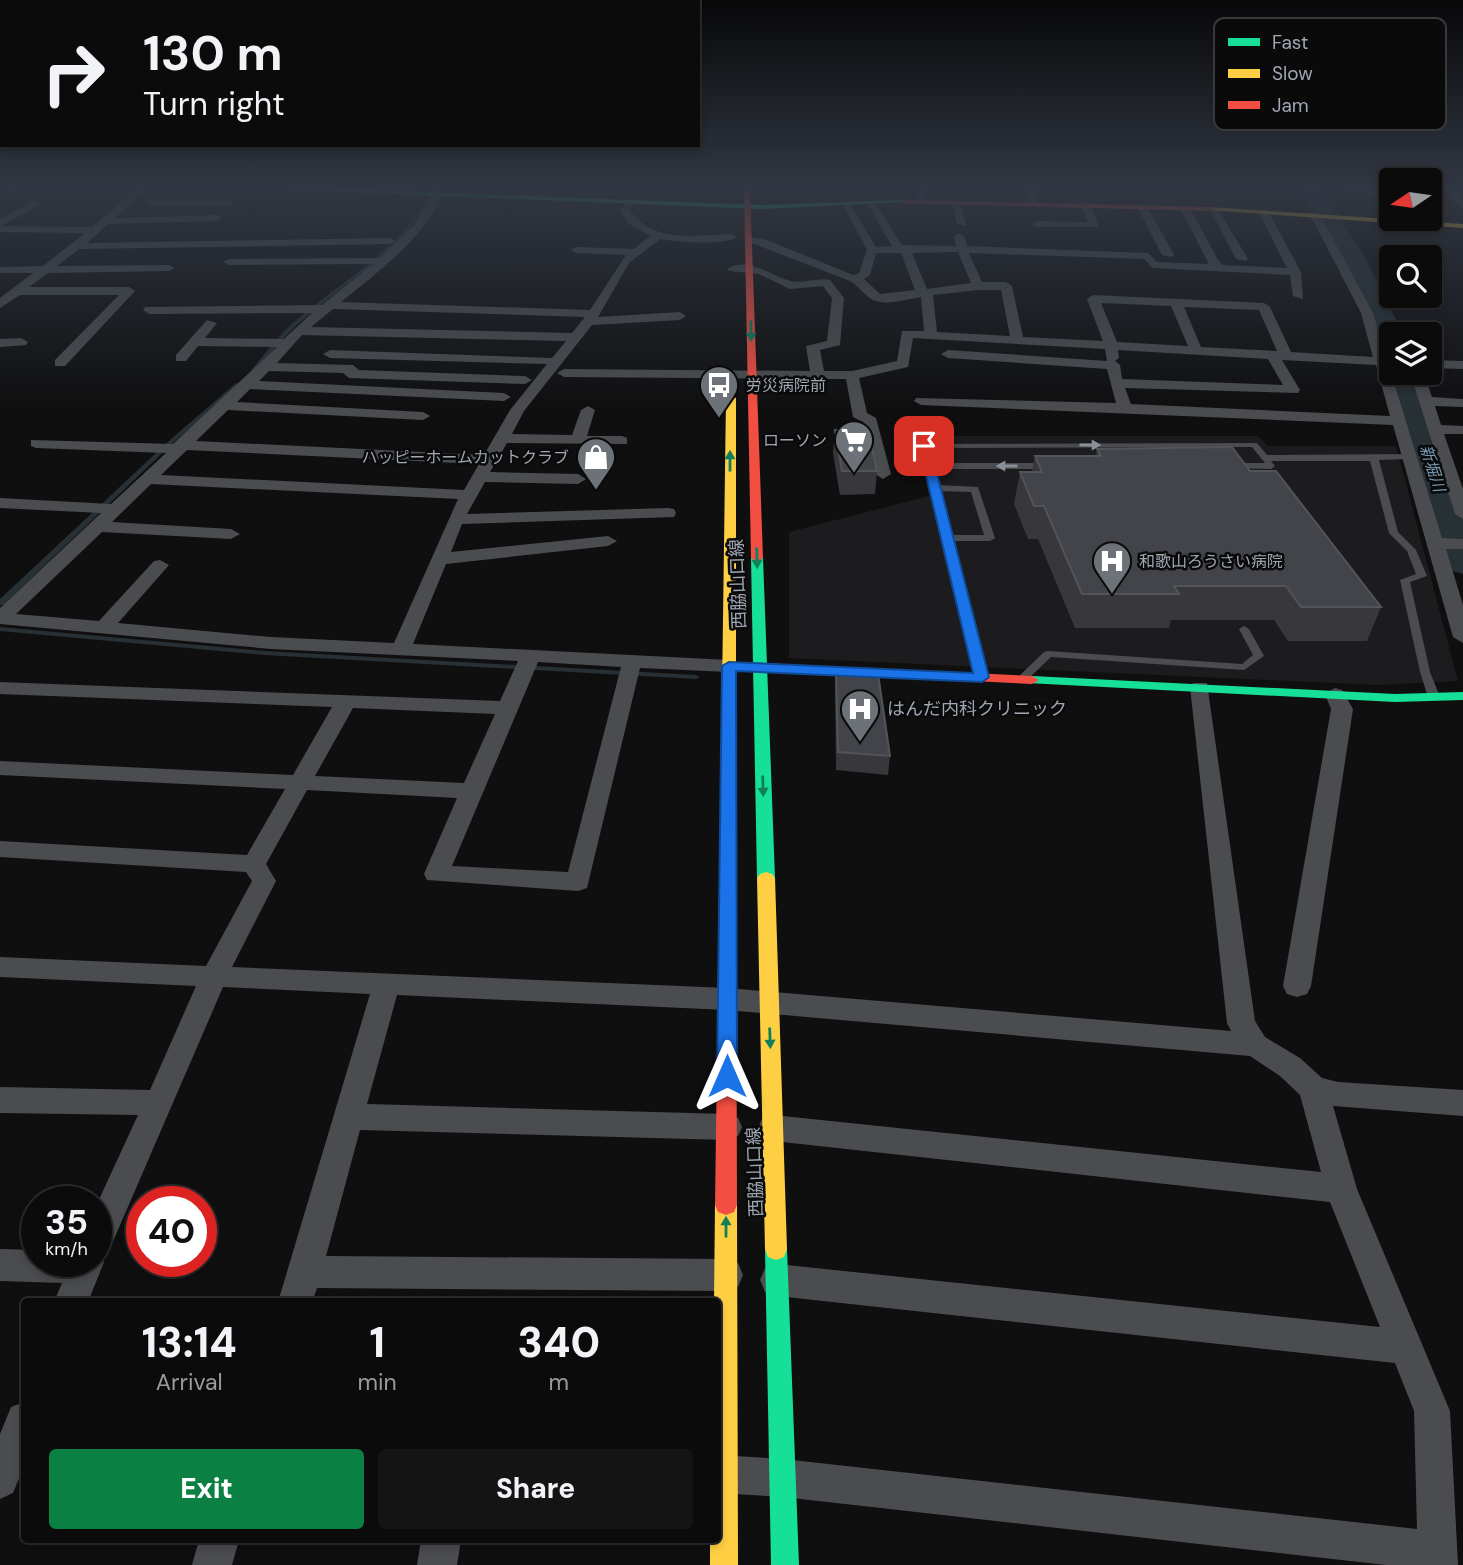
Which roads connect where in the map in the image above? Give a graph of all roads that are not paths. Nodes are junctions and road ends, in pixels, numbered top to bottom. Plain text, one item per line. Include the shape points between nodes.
1 (55, 262) edge
2 (377, 262) edge
3 (624, 262) edge
4 (735, 262) edge
5 (748, 262) edge
6 (812, 262) edge
7 (868, 262) edge
8 (908, 262) edge
9 (968, 262) edge
10 (1151, 262) edge
11 (1214, 262) edge
12 (1290, 262) edge
13 (1340, 262) edge
14 (169, 268) dead end
15 (1220, 268) junction
16 (750, 269) junction
17 (0, 270) edge
18 (45, 270) junction
19 (1295, 272) junction
20 (732, 276) joint
21 (854, 279) junction
22 (826, 282) junction
23 (978, 286) junction
24 (1283, 286) dead end
25 (17, 291) junction
26 (924, 293) junction
27 (1, 302) edge
28 (1176, 303) junction
29 (321, 308) junction
30 (149, 310) dead end
31 (680, 316) dead end
32 (591, 317) junction
33 (211, 323) dead end
34 (300, 331) junction
35 (931, 335) junction
36 (574, 337) junction
37 (1017, 339) junction
38 (21, 342) dead end
39 (195, 342) junction
40 (1379, 342) edge
41 (0, 343) edge
42 (1111, 344) junction
43 (280, 346) junction
44 (1196, 350) junction
45 (948, 354) dead end
46 (1279, 355) junction
47 (181, 358) dead end
48 (547, 360) dead end
49 (1379, 361) edge
50 (60, 363) dead end
51 (1442, 364) edge
52 (1113, 365) junction
53 (1463, 365) edge
54 (266, 366) junction
55 (731, 368) junction
56 (564, 373) dead end
57 (752, 374) junction
58 (818, 375) junction
59 (852, 375) junction
60 (525, 380) dead end
61 (1116, 383) junction
62 (247, 385) junction
63 (1392, 385) edge
64 (1421, 385) edge
65 (504, 397) dead end
66 (921, 401) dead end
67 (1426, 401) junction
68 (1463, 402) edge
69 (225, 406) junction
70 (1125, 408) junction
71 (588, 410) dead end
72 (423, 416) dead end
73 (1399, 421) junction
74 (1435, 429) junction
75 (1463, 430) edge
76 (502, 438) junction
77 (578, 440) junction
78 (622, 441) dead end
79 (36, 443) dead end
80 (169, 448) junction
81 (1410, 456) junction
82 (1374, 457) junction
83 (489, 460) junction
84 (1268, 462) junction
85 (929, 466) junction
86 (1066, 466) edge
87 (1216, 466) edge
88 (883, 474) dead end
89 (480, 477) junction
90 (144, 479) junction
91 (578, 479) dead end
92 (934, 488) junction
93 (469, 495) junction
94 (0, 503) edge
95 (101, 508) junction
96 (668, 513) dead end
97 (1463, 514) edge
98 (456, 519) junction
99 (95, 526) junction
100 (231, 534) dead end
101 (946, 538) junction
102 (608, 541) dead end
103 (1436, 543) junction
104 (1463, 544) edge
105 (439, 559) junction
106 (160, 565) dead end
107 (0, 618) edge
108 (103, 628) junction
109 (1244, 629) dead end
110 (1463, 637) edge
111 (401, 650) junction
112 (526, 666) junction
113 (729, 666) junction
114 (760, 667) junction
115 (629, 670) junction
116 (982, 677) junction
117 (1023, 678) junction
118 (1200, 687) junction
119 (0, 688) edge
120 (1335, 694) junction
121 (1463, 696) edge
122 (1434, 697) junction
123 (346, 701) junction
124 (508, 708) junction
125 (0, 768) edge
126 (297, 783) junction
127 (471, 791) junction
128 (0, 849) edge
129 (254, 864) junction
130 (0, 967) edge
131 (213, 978) junction
132 (386, 984) junction
133 (1297, 986) dead end
134 (727, 999) junction
135 (769, 1002) junction
136 (1255, 1045) junction
137 (1313, 1089) junction
138 (0, 1100) edge
139 (159, 1103) junction
140 (1463, 1103) edge
141 (349, 1117) junction
142 (727, 1127) junction
143 (773, 1128) junction
144 (1341, 1189) junction
145 (112, 1208) edge
146 (21, 1263) edge
147 (0, 1265) edge
148 (726, 1275) junction
149 (82, 1277) edge
150 (777, 1280) junction
151 (300, 1287) edge
152 (73, 1298) edge
153 (1405, 1347) junction
154 (21, 1429) edge
155 (8, 1468) edge
156 (721, 1474) edge
157 (783, 1478) junction
158 (218, 1543) edge
159 (441, 1543) edge
160 (1438, 1558) edge
161 (212, 1565) edge
162 (437, 1565) edge
163 (724, 1565) edge
164 (785, 1565) edge

1 - 18 street
2 - 29 street
3 - 32 street
4 - 20 street, 西脇山口線
5 - 16 street, 西脇山口線
6 - 21 street
7 - 21 street via 864,275
8 - 26 street
9 - 23 street
10 - 15 street
11 - 15 street
12 - 19 street
13 - 40 street
14 - 18 street
15 - 19 street
16 - 20 street
16 - 22 street via 790,285
16 -> 57 street, 西脇山口線
17 - 18 street
18 - 25 street
19 - 24 street via 1298,292
21 - 22 street
21 - 26 street via 876,297
22 - 58 street via 838,298 833,345 813,346
23 - 26 street
23 - 37 street via 1006,286
25 - 27 street
25 - 50 street via 129,290
26 - 35 street
28 - 42 street via 1093,299
28 - 44 street
28 - 46 street via 1264,307
29 - 30 street
29 - 32 street
29 - 34 street
31 - 32 street
32 - 36 street
33 - 39 street
34 - 36 street
34 - 43 street
35 - 37 street
35 - 59 street via 907,334 903,364
36 - 76 street via 517,410
37 - 42 street
38 - 41 street
39 - 43 street
39 - 47 street
42 - 44 street
42 - 52 street
43 - 48 street via 313,353
43 - 54 street
44 - 46 street
45 - 52 street
46 - 49 street
46 - 61 street via 1293,390
51 - 53 street
52 - 61 street
54 - 60 street via 353,369 349,374
54 - 62 street
55 - 56 street
55 - 57 street
113 -> 55 street, 西脇山口線
57 - 58 street
57 -> 114 street, 西脇山口線
58 - 59 street
59 - 88 street via 860,417 869,418
61 - 70 street
62 - 65 street
62 - 69 street
63 - 73 street
64 - 67 street
66 - 70 street
67 - 68 street
67 - 74 street
69 - 72 street
69 - 80 street
70 - 73 street
71 - 77 street
73 - 81 street
74 - 75 street
74 - 97 street
76 - 77 street
76 - 83 street
77 - 78 street
79 - 80 street
80 - 83 street
80 - 90 street
81 - 82 lane
81 - 103 street
82 - 84 lane
82 - 122 lane via 1394,533 1411,550 1422,576 1405,580 1424,672
83 - 89 street
85 -> 84 lane via 924,446 1254,445
84 - 87 lane
86 -> 85 lane
85 - 92 lane
89 - 91 street
89 - 93 street
90 - 93 street
90 - 95 street
92 - 101 lane
92 - 101 lane via 975,489 990,538
93 - 98 street
94 - 95 street
95 - 99 street
96 - 98 street
98 - 105 street
99 - 100 street
99 - 107 street
101 - 116 lane
102 - 105 street
103 - 104 street
103 - 110 street
105 - 111 street
106 - 108 street
107 - 108 street
108 - 111 street
109 - 117 lane via 1259,656 1244,667 1048,654
111 - 112 street
112 - 115 street
112 - 124 street
113 - 114 street
113 - 115 street
113 - 134 street, 西脇山口線
114 - 116 street
114 -> 135 street, 西脇山口線
115 - 127 street via 578,882 436,874
116 - 117 street
117 - 118 street
118 - 120 street
118 - 136 street via 1241,1023
119 - 123 street
120 - 122 street
120 - 133 street via 1342,709
121 - 122 street
123 - 124 street
123 - 126 street
124 - 127 street
125 - 126 street
126 - 127 street
126 - 129 street
128 - 129 street
129 - 131 street via 264,881
130 - 131 street
131 - 132 street
131 - 139 street
132 - 134 street
132 - 141 street
134 - 135 street
134 - 142 street, 西脇山口線
135 - 136 street
135 -> 143 street, 西脇山口線
136 - 137 street via 1290,1067
137 - 140 street via 1338,1095
137 - 144 street
138 - 139 street
139 - 145 street
141 - 142 street
141 - 151 street
148 -> 142 street, 西脇山口線
143 - 144 street
143 - 150 street, 西脇山口線
144 - 153 street
146 - 147 street
148 - 151 street
148 - 156 street, 西脇山口線
149 - 152 street
150 - 153 street
150 - 157 street, 西脇山口線
153 - 160 street via 1432,1410
154 - 155 street
156 - 157 street
156 - 163 street, 西脇山口線
157 - 160 street
157 - 164 street, 西脇山口線
158 - 161 street
159 - 162 street

